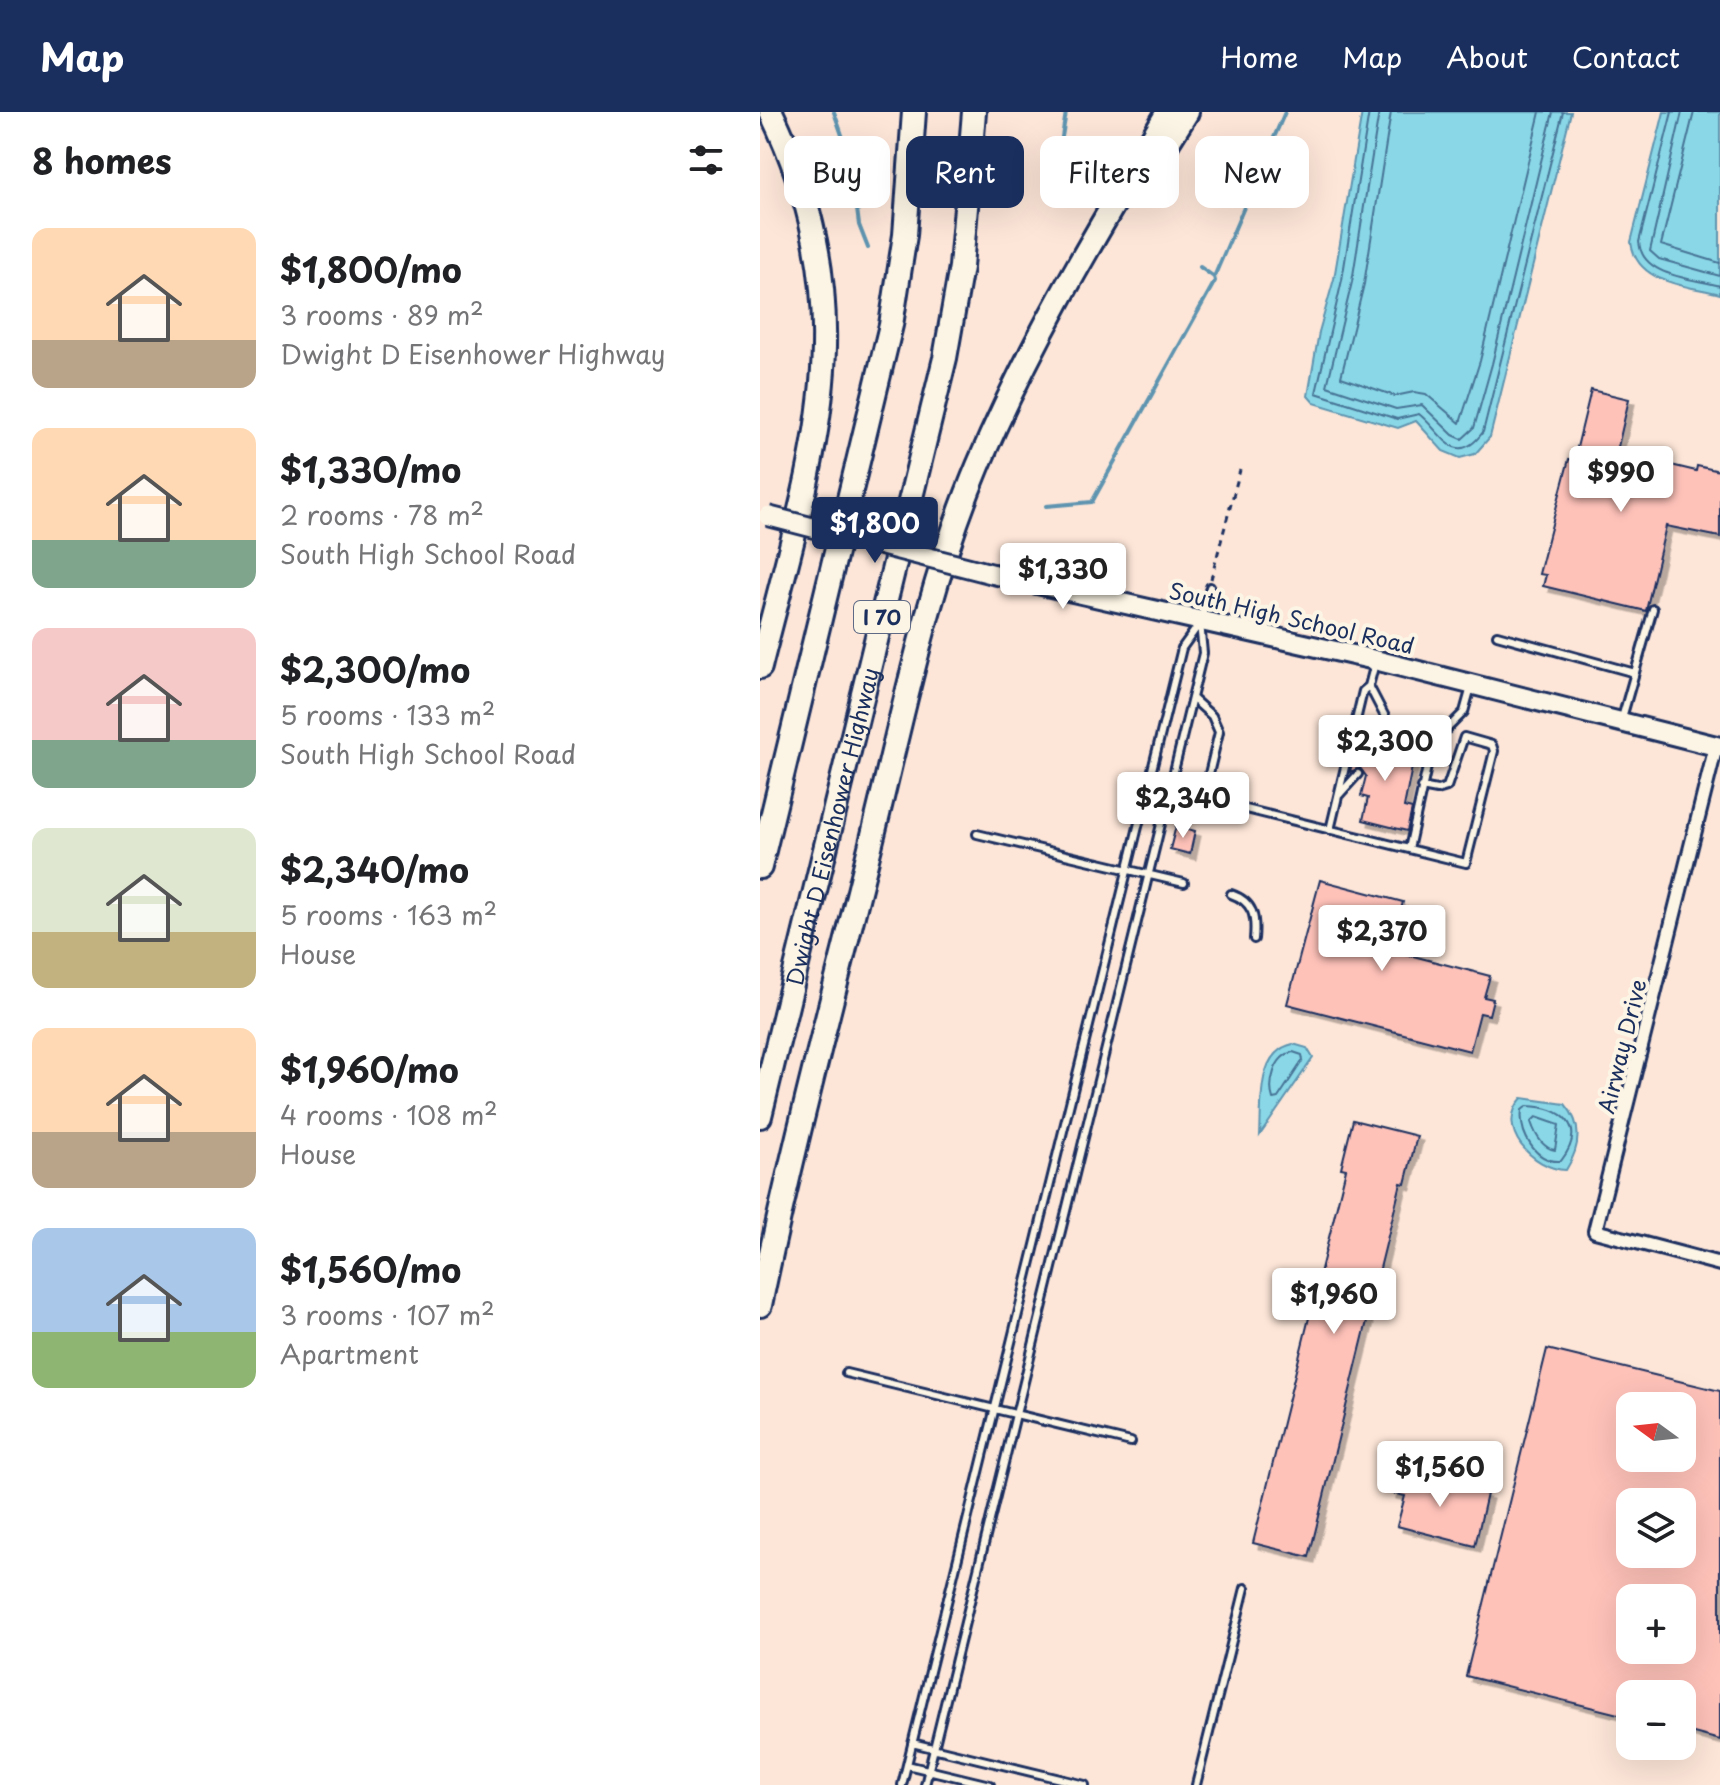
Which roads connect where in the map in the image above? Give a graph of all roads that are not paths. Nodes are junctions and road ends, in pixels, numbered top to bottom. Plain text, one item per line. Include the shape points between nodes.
1 (771, 112) edge
2 (914, 112) edge
3 (974, 112) edge
4 (1168, 112) edge
5 (1187, 112) edge
6 (1006, 402) junction
7 (764, 515) edge
8 (1210, 587) road end
9 (1653, 609) dead end
10 (1200, 623) junction
11 (1497, 635) dead end
12 (1375, 660) junction
13 (760, 667) edge
14 (1635, 673) junction
15 (1472, 683) junction
16 (1369, 686) junction
17 (1192, 698) junction
18 (1356, 720) junction
19 (1621, 721) junction
20 (1365, 744) dead end
21 (1432, 744) junction
22 (1718, 746) edge
23 (1358, 774) dead end
24 (1148, 785) junction
25 (1421, 787) junction
26 (1170, 791) junction
27 (1337, 797) junction
28 (1203, 799) junction
29 (1330, 830) junction
30 (977, 834) dead end
31 (1409, 849) junction
32 (760, 867) edge
33 (1127, 870) junction
34 (1148, 875) junction
35 (1184, 883) dead end
36 (1231, 894) dead end
37 (1254, 939) dead end
38 (760, 1116) edge
39 (1720, 1264) edge
40 (760, 1305) edge
41 (846, 1373) dead end
42 (994, 1409) junction
43 (1016, 1415) junction
44 (1131, 1442) dead end
45 (1245, 1588) dead end
46 (912, 1743) junction
47 (934, 1748) junction
48 (907, 1765) junction
49 (929, 1770) junction
50 (902, 1785) edge
51 (925, 1785) edge
52 (990, 1785) edge
53 (1085, 1785) edge
54 (1196, 1785) edge

1 - 13 highway via 797,174 816,243 825,358 814,451
2 - 32 highway, I 70 via 908,212 891,325
3 - 38 highway, Dwight D Eisenhower Highway / I 70 via 961,267 945,358
4 - 6 highway via 1062,292
5 - 6 highway
6 - 40 highway via 935,586
7 - 10 street, South High School Road, bridge
8 - 10 lane
9 - 14 lane
10 - 12 street, South High School Road
10 - 17 lane via 1203,653
10 - 24 lane via 1182,648
11 - 14 lane
12 - 15 street, South High School Road
12 - 16 lane
14 - 19 lane
15 - 19 street, South High School Road
15 - 21 lane via 1464,712
16 - 18 lane
16 - 21 lane via 1394,734
17 - 26 lane
17 - 28 lane via 1212,716 1219,732
18 - 20 lane
18 - 27 lane
19 - 22 street, South High School Road
21 - 25 lane
22 - 39 street, Airway Drive via 1595,1231
23 - 27 lane
24 - 26 lane
24 - 33 lane
25 - 31 lane
25 - 31 lane via 1447,787 1464,737 1488,741 1494,751 1466,863
26 - 28 lane
26 - 34 lane
27 - 29 lane
28 - 29 lane
29 - 31 lane
30 - 33 lane
33 - 34 lane
33 - 42 lane
34 - 35 lane
34 - 43 lane
36 - 37 lane via 1254,912
41 - 42 lane
42 - 43 lane
42 - 46 lane
43 - 44 lane
43 - 47 lane
45 - 54 lane
46 - 47 lane
46 - 48 lane
47 - 49 lane
47 - 53 lane
48 - 49 lane
48 - 50 lane
49 - 51 lane
49 - 52 lane

